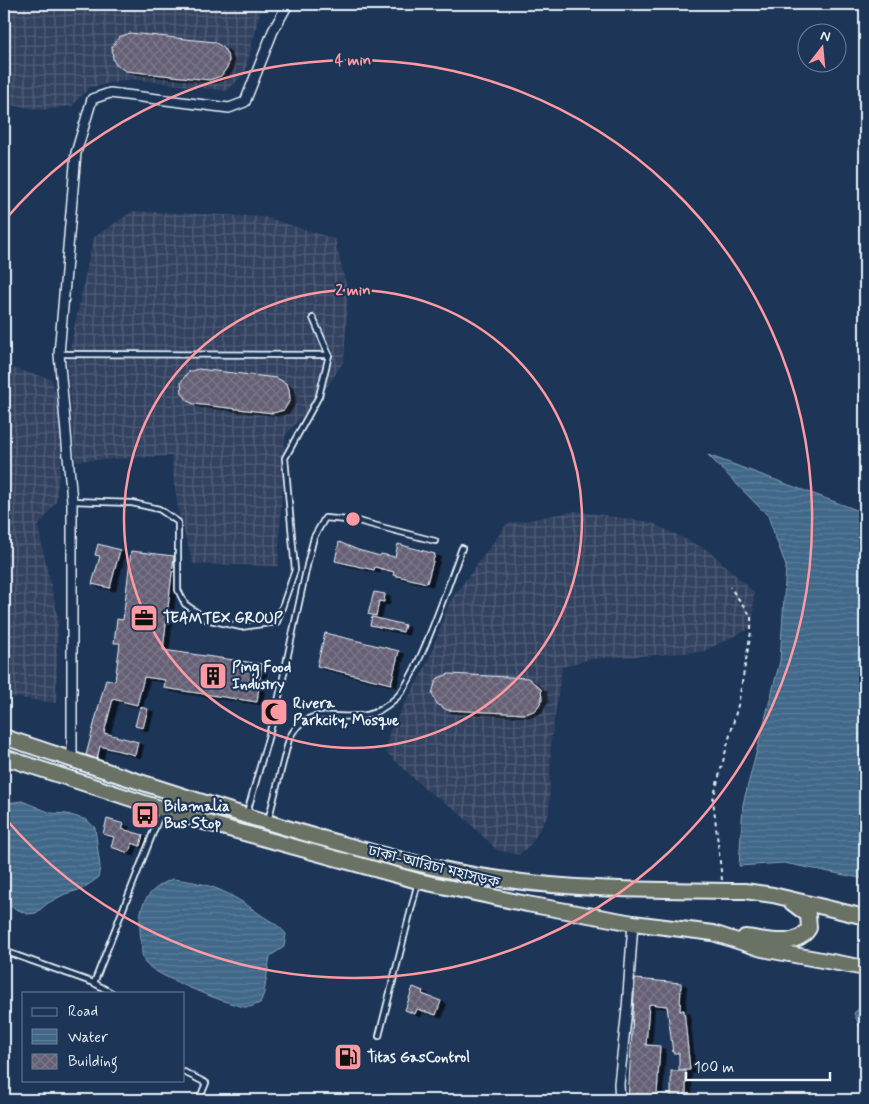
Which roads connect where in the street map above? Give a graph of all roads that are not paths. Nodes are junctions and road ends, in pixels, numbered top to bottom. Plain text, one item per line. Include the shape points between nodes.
1 (288, 4) edge
2 (313, 318) dead end
3 (59, 354) junction
4 (329, 355) junction
5 (72, 501) junction
6 (435, 541) dead end
7 (462, 548) dead end
8 (4, 737) edge
9 (8, 759) edge
10 (72, 760) junction
11 (4, 773) edge
12 (163, 809) junction
13 (246, 817) junction
14 (268, 822) junction
15 (418, 881) junction
16 (773, 895) junction
17 (865, 917) edge
18 (633, 923) junction
19 (713, 933) junction
20 (4, 951) edge
21 (865, 968) edge
22 (94, 983) junction
23 (110, 992) edge
24 (379, 1036) dead end
25 (185, 1072) edge
26 (198, 1100) edge
27 (620, 1100) edge

1 - 3 street via 273,31 245,102 229,108 110,93 92,99 76,153
2 - 4 lane
3 - 4 lane
3 - 5 street
4 - 5 lane via 320,396 285,458 295,570 277,622 232,625 206,619 185,604 178,590 178,522 159,509 132,503
5 - 10 street
6 - 13 lane via 358,522 326,518 314,537 277,706
7 - 14 lane via 409,679 398,696 379,711 365,716 314,717 295,727
8 - 10 highway, ঢাকা-আরিচা মহাসড়ক
9 - 11 lane
9 - 12 highway, ঢাকা-আরিচা মহাসড়ক
10 - 13 highway, ঢাকা-আরিচা মহাসড়ক
12 - 15 highway, ঢাকা-আরিচা মহাসড়ক
12 - 22 lane
13 - 14 highway, ঢাকা-আরিচা মহাসড়ক
14 - 16 highway, ঢাকা-আরিচা মহাসড়ক via 379,854 500,879
15 - 18 highway, ঢাকা-আরিচা মহাসড়ক
15 - 24 lane
16 - 17 highway, ঢাকা-আরিচা মহাসড়ক
16 - 19 highway via 797,905 808,915 809,928 801,937 784,941
18 - 19 highway, ঢাকা-আরিচা মহাসড়ক
18 - 27 street
19 - 21 highway, ঢাকা-আরিচা মহাসড়ক via 762,949
20 - 22 lane
22 - 23 lane
25 - 26 lane via 206,1083

